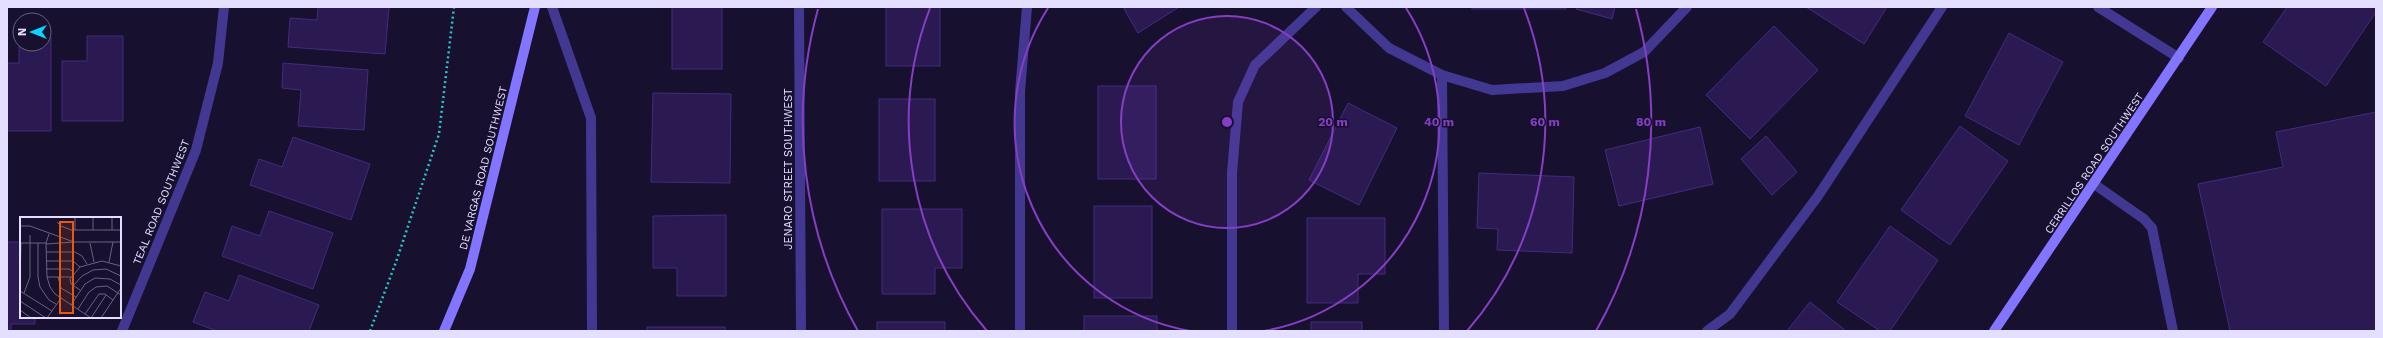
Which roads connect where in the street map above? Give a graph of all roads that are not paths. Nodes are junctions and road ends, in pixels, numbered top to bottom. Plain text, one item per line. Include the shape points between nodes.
1 (224, 7) edge
2 (535, 7) edge
3 (552, 7) edge
4 (799, 7) edge
5 (1027, 7) edge
6 (1316, 7) edge
7 (1346, 7) edge
8 (1687, 7) edge
9 (1942, 7) edge
10 (2098, 7) edge
11 (2212, 7) edge
12 (2179, 58) junction
13 (1442, 75) junction
14 (2094, 184) junction
15 (122, 331) edge
16 (444, 331) edge
17 (592, 331) edge
18 (801, 331) edge
19 (1020, 331) edge
20 (1232, 331) edge
21 (1444, 331) edge
22 (1706, 331) edge
23 (1994, 331) edge
24 (2174, 331) edge

1 - 15 street, TEAL ROAD SOUTHWEST via 218,64 196,150
2 - 16 street, DE VARGAS ROAD SOUTHWEST via 470,269
3 - 17 street via 591,118
4 - 18 street, JENARO STREET SOUTHWEST
5 - 19 street via 1020,92
6 - 20 street via 1255,65 1238,102 1232,173
7 - 13 street via 1389,48
8 - 13 street via 1644,52 1605,73 1563,86 1492,90
9 - 22 street via 1818,196 1730,314
10 - 12 street
11 - 12 street, CERRILLOS ROAD SOUTHWEST
12 - 14 street, CERRILLOS ROAD SOUTHWEST
13 - 21 street
14 - 23 street, CERRILLOS ROAD SOUTHWEST
14 - 24 street via 2144,219 2152,228

